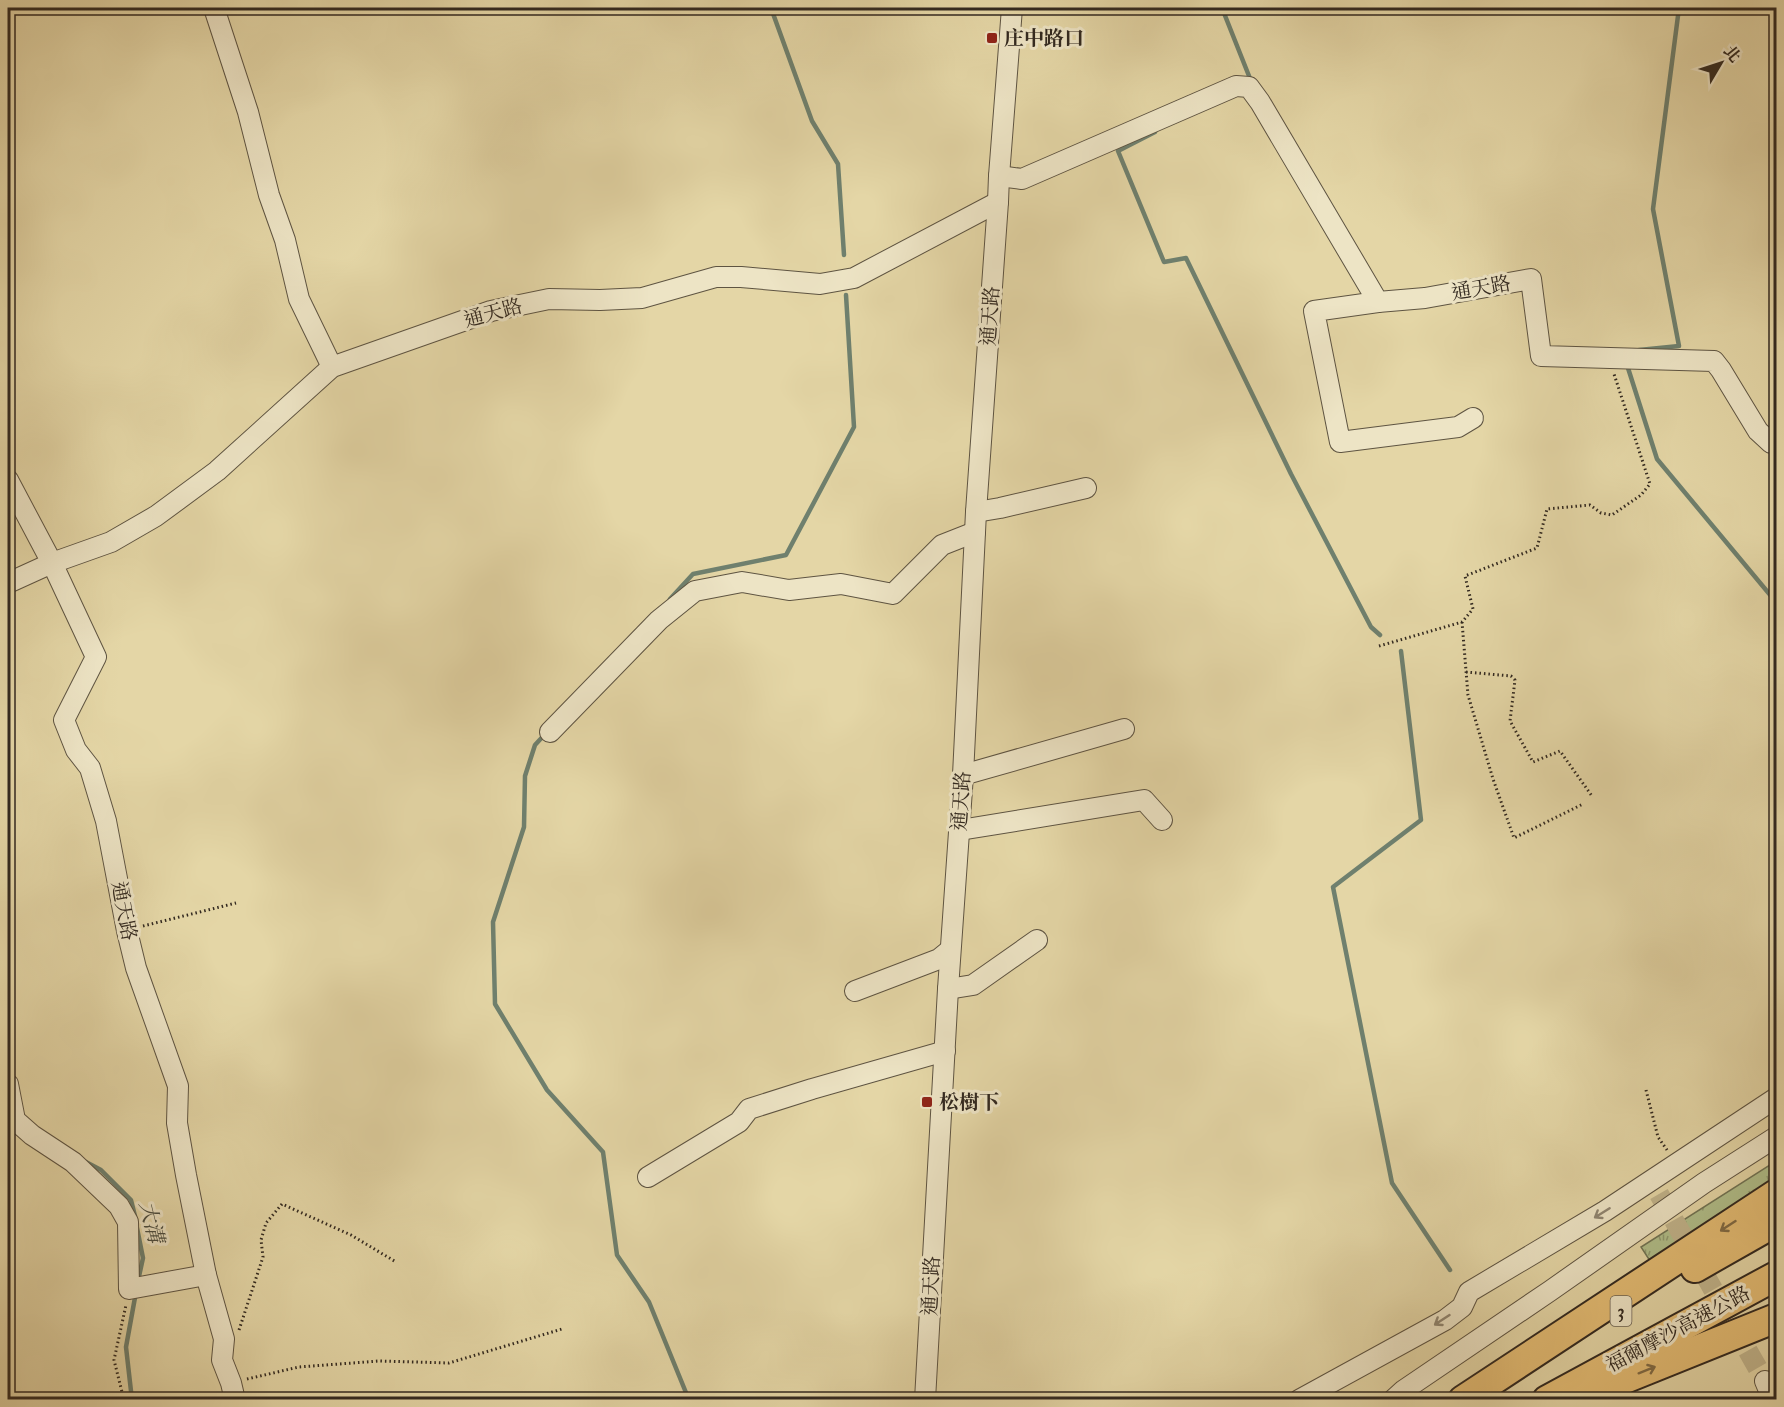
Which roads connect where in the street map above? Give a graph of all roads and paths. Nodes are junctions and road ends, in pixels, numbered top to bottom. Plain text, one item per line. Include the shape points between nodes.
1 (214, 8) edge
2 (1012, 8) edge
3 (999, 176) junction
4 (998, 202) junction
5 (1378, 302) junction
6 (1609, 358) junction
7 (332, 367) junction
8 (1473, 418) dead end
9 (1776, 441) edge
10 (8, 480) edge
11 (1086, 488) dead end
12 (976, 512) junction
13 (975, 532) junction
14 (52, 563) junction
15 (8, 583) edge
16 (1462, 622) junction
17 (1379, 646) dead end
18 (1466, 672) junction
19 (1124, 729) dead end
20 (550, 732) dead end
21 (963, 775) junction
22 (1592, 796) dead end
23 (1583, 804) dead end
24 (1162, 820) dead end
25 (960, 830) junction
26 (236, 903) dead end
27 (127, 930) junction
28 (1037, 940) dead end
29 (950, 950) junction
30 (948, 989) junction
31 (855, 991) dead end
32 (945, 1051) junction
33 (8, 1084) edge
34 (1646, 1090) dead end
35 (1776, 1098) edge
36 (1776, 1137) edge
37 (1676, 1164) junction
38 (648, 1177) dead end
39 (1776, 1194) edge
40 (1776, 1222) edge
41 (396, 1262) dead end
42 (206, 1275) junction
43 (1776, 1276) edge
44 (129, 1289) junction
45 (1776, 1318) edge
46 (562, 1329) dead end
47 (224, 1338) junction
48 (1765, 1380) tunnel mouth
49 (233, 1391) edge
50 (124, 1400) edge
51 (924, 1400) edge
52 (1299, 1400) edge
53 (1393, 1400) edge
54 (1464, 1400) edge
55 (1547, 1400) edge
56 (1573, 1400) edge
57 (1773, 1400) edge

1 - 7 street via 248,112 299,299
2 - 3 street, 通天路
3 - 4 street, 通天路
3 - 5 street via 1022,179 1236,86 1249,87
4 - 7 street, 通天路 via 854,278 820,284 716,277 642,298 549,299 490,311
4 - 12 street, 通天路
5 - 6 street, 通天路 via 1425,298 1531,279 1541,356
5 - 8 street via 1314,311 1340,442 1458,427
6 - 9 street, 通天路 via 1714,361 1758,431 1771,443
6 - 16 path via 1650,484 1612,515 1590,505 1548,509 1537,548 1465,576 1473,609
7 - 14 street, 通天路 via 216,471 156,516 111,542
10 - 14 street
11 - 12 street
12 - 13 street, 通天路
13 - 20 street via 942,544 893,594 841,584 789,590 742,582 694,591 659,620
13 - 21 street, 通天路
14 - 15 street, 通天路
14 - 27 street, 通天路 via 96,657 64,720 76,750 90,768 106,821
16 - 17 path
16 - 18 path
18 - 22 path via 1511,676 1515,680 1510,721 1533,762 1560,751
18 - 23 path via 1467,695 1514,838
19 - 21 street
21 - 25 street, 通天路
24 - 25 street via 1144,800
25 - 29 street, 通天路
26 - 27 path
27 - 42 street, 通天路 via 136,968 178,1086 177,1123
28 - 30 street via 973,985
29 - 30 street, 通天路
29 - 31 street via 939,959
30 - 32 street, 通天路
32 - 38 street via 749,1109 739,1122
32 - 51 street, 通天路
33 - 44 street via 15,1120 73,1162 119,1206 128,1222
34 - 37 path via 1658,1137
35 - 37 street
36 - 53 street
37 -> 52 street via 1655,1187 1605,1211 1469,1292 1462,1307 1445,1320
39 -> 54 highway
40 - 54 highway, 3
41 - 47 path via 351,1235 282,1204 266,1223 261,1240 263,1257 236,1339
42 - 44 street
42 - 47 street, 通天路
43 - 55 highway, 福爾摩沙高速公路 / 3
44 - 50 path via 114,1360
56 -> 45 highway
46 - 49 path via 449,1363 379,1361 299,1367
47 - 49 street, 通天路 via 222,1360
48 - 57 street

